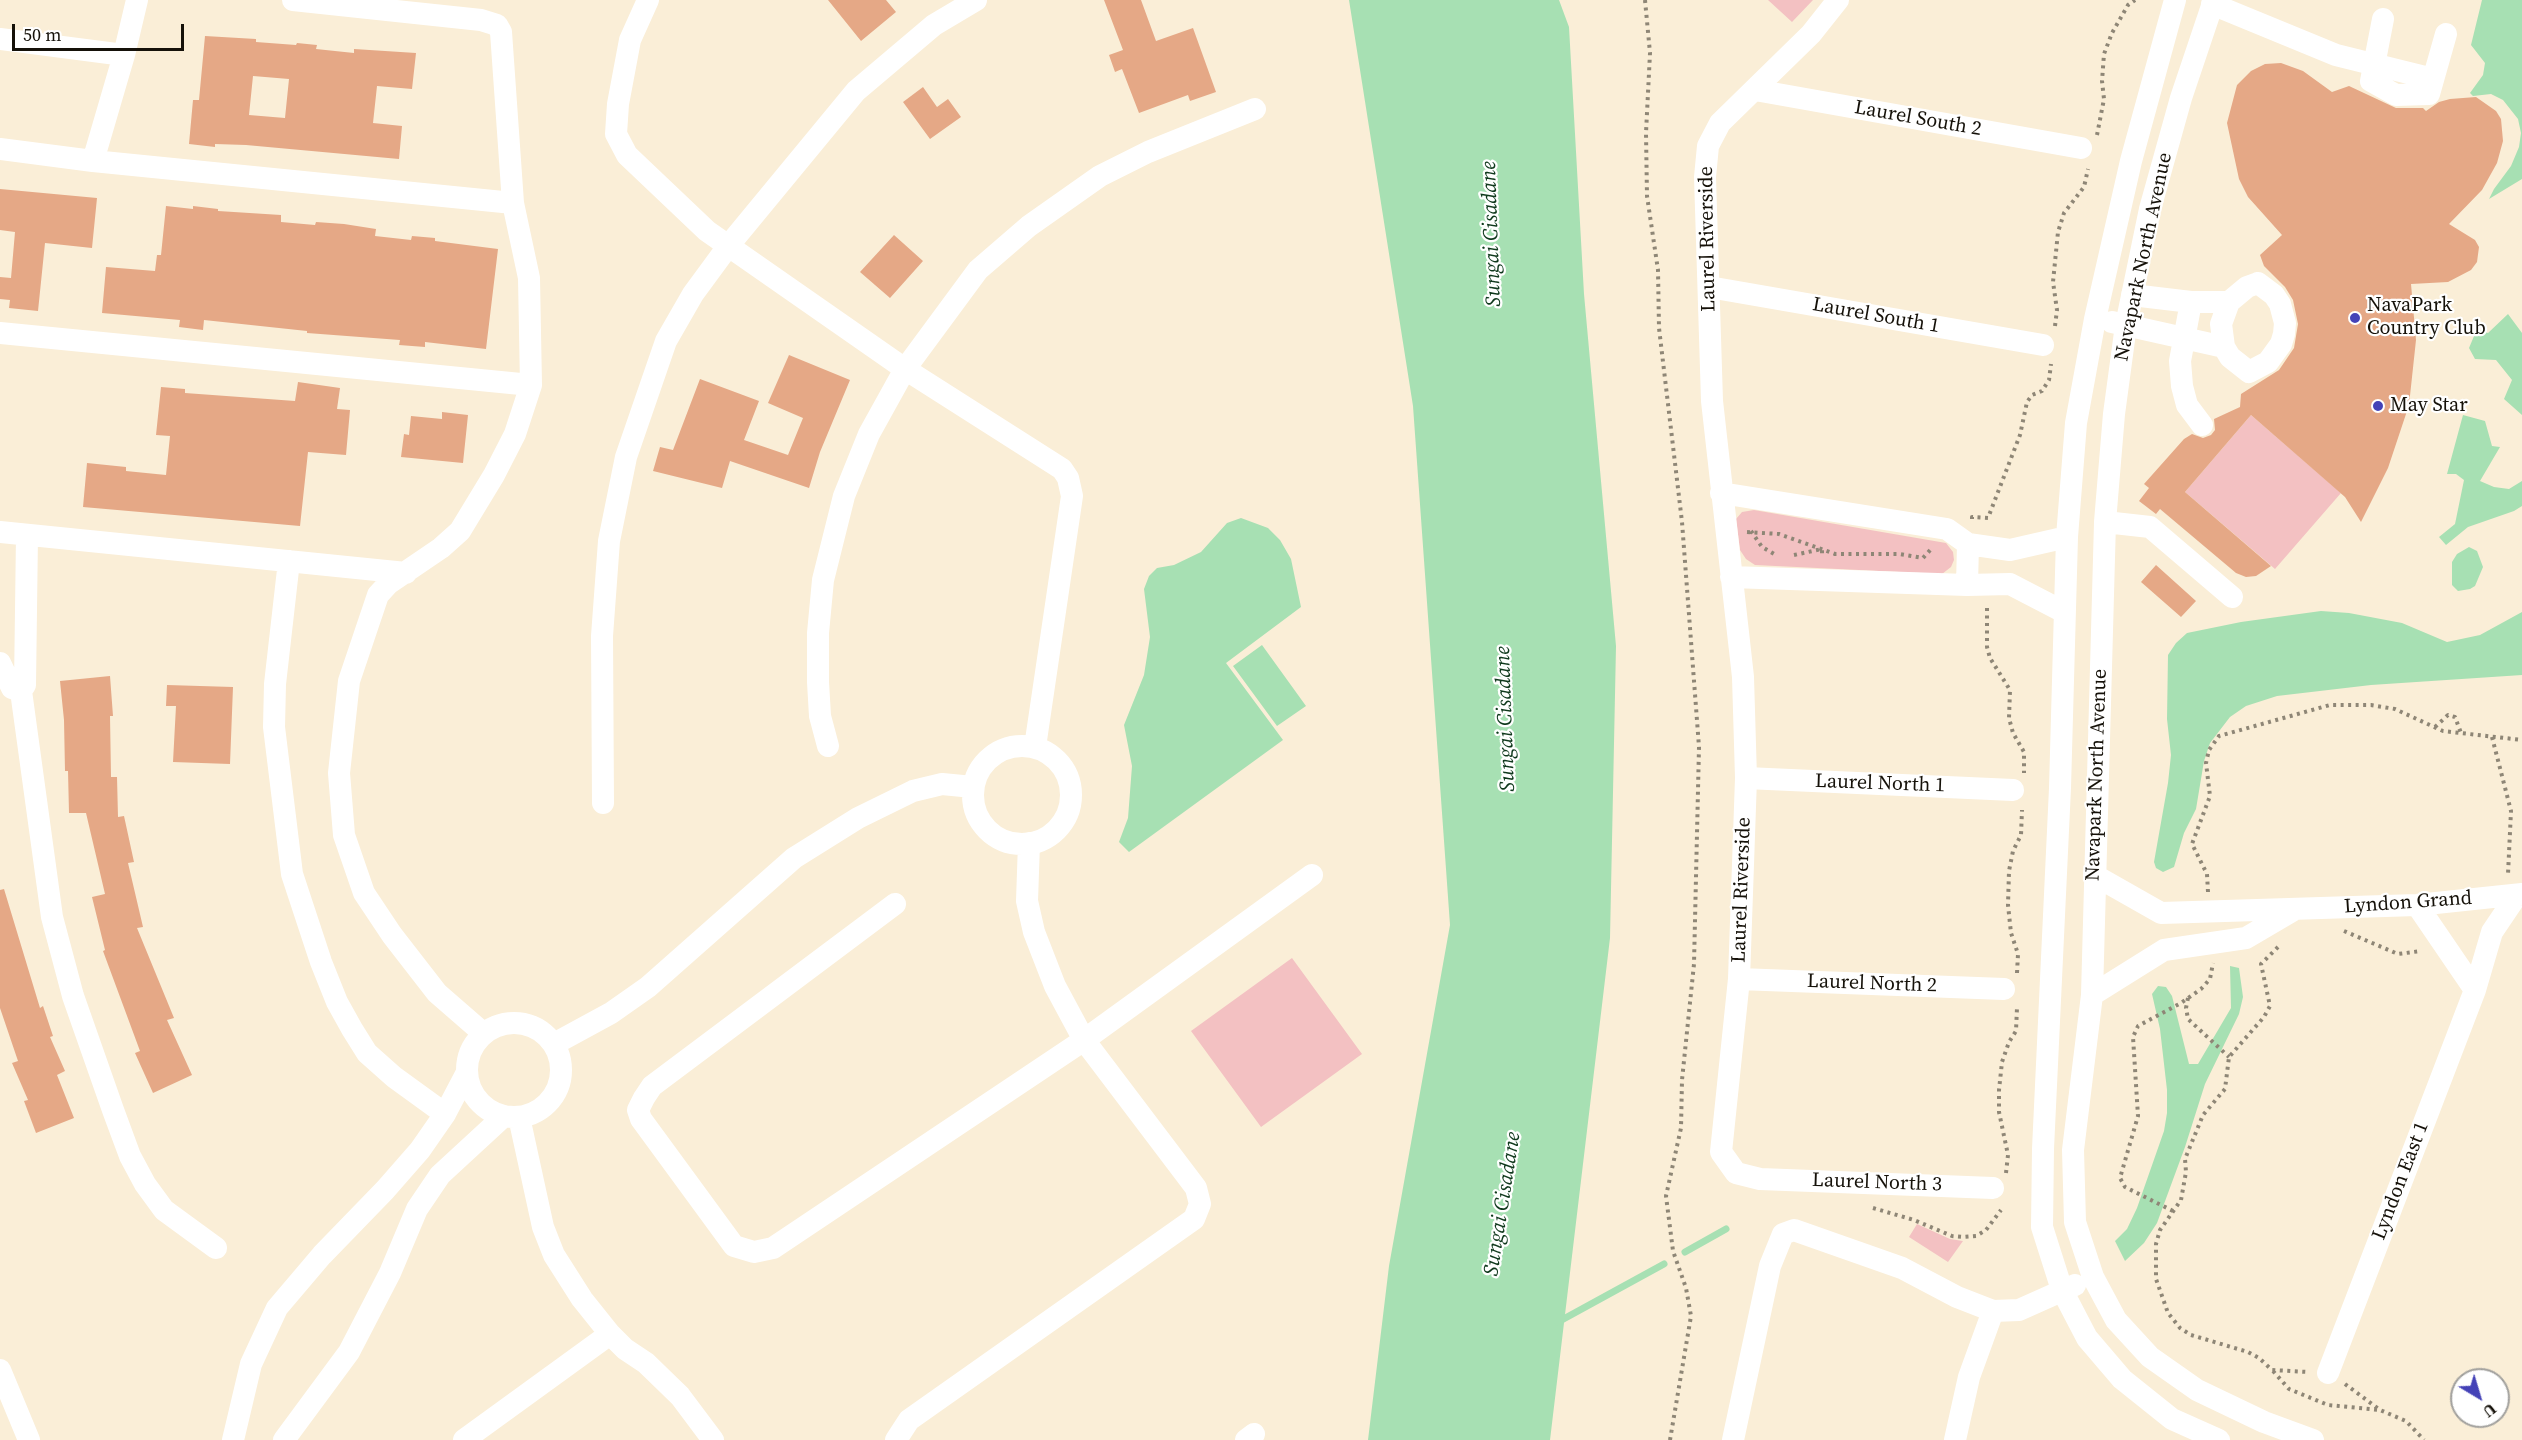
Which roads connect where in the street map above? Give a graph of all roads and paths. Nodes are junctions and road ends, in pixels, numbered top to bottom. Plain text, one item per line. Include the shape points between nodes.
1 (136, 0) edge
2 (293, 0) edge
3 (648, 0) edge
4 (976, 0) edge
5 (1645, 0) edge
6 (1838, 0) edge
7 (2135, 0) edge
8 (2175, 0) edge
9 (2213, 2) edge
10 (2383, 19) dead end
11 (2446, 34) dead end
12 (0, 39) edge
13 (124, 54) junction
14 (2373, 63) junction
15 (1755, 90) junction
16 (1255, 108) dead end
17 (0, 149) edge
18 (2089, 150) junction
19 (93, 161) junction
20 (513, 203) junction
21 (729, 245) junction
22 (1708, 287) junction
23 (2132, 295) junction
24 (2191, 302) junction
25 (2229, 302) junction
26 (2096, 319) junction
27 (2126, 325) junction
28 (0, 333) edge
29 (2186, 338) junction
30 (2050, 344) junction
31 (2224, 347) junction
32 (905, 369) junction
33 (531, 385) junction
34 (2202, 425) dead end
35 (1721, 493) junction
36 (2105, 522) junction
37 (1751, 531) junction
38 (0, 532) edge
39 (1726, 534) junction
40 (27, 535) junction
41 (2067, 537) junction
42 (1968, 544) junction
43 (1822, 549) junction
44 (1780, 555) dead end
45 (1787, 556) dead end
46 (1923, 558) dead end
47 (289, 561) junction
48 (406, 573) junction
49 (1731, 577) junction
50 (1967, 585) junction
51 (2232, 597) dead end
52 (2064, 612) junction
53 (0, 663) edge
54 (21, 691) junction
55 (2435, 727) junction
56 (2461, 733) junction
57 (2492, 737) junction
58 (2522, 740) edge
59 (828, 746) dead end
60 (1035, 747) junction
61 (1746, 778) junction
62 (973, 787) junction
63 (2013, 790) dead end
64 (603, 803) dead end
65 (1029, 843) junction
66 (1312, 875) dead end
67 (2094, 875) junction
68 (2220, 892) dead end
69 (2519, 894) edge
70 (895, 904) dead end
71 (2417, 905) junction
72 (2293, 910) junction
73 (2161, 913) junction
74 (2333, 931) dead end
75 (2246, 938) junction
76 (2284, 942) dead end
77 (2442, 942) junction
78 (2164, 950) junction
79 (2212, 955) dead end
80 (2261, 964) junction
81 (1739, 979) junction
82 (2004, 989) dead end
83 (2475, 990) junction
84 (2091, 995) junction
85 (2188, 998) junction
86 (483, 1033) junction
87 (1084, 1040) junction
88 (554, 1044) junction
89 (2229, 1056) junction
90 (466, 1074) junction
91 (446, 1114) junction
92 (512, 1117) junction
93 (1760, 1179) joint
94 (1993, 1188) dead end
95 (2173, 1211) junction
96 (216, 1248) dead end
97 (2093, 1277) junction
98 (2062, 1290) junction
99 (1993, 1311) junction
100 (610, 1334) junction
101 (0, 1370) edge
102 (2272, 1370) junction
103 (2328, 1372) junction
104 (2380, 1410) junction
105 (29, 1440) edge
106 (233, 1440) edge
107 (284, 1440) edge
108 (464, 1440) edge
109 (713, 1440) edge
110 (896, 1440) edge
111 (1670, 1440) edge
112 (1733, 1440) edge
113 (1955, 1440) edge
114 (2219, 1440) edge
115 (2313, 1440) edge
116 (2424, 1440) edge

1 - 13 street
2 - 20 street via 481,20 497,25 502,39
3 - 21 street via 630,40 616,134 627,156 707,231
4 - 21 street via 934,25 855,91
5 - 111 path via 1650,52 1647,196 1658,270 1659,328 1682,522 1699,747 1694,964 1681,1128 1666,1196 1673,1251 1686,1288 1690,1316
6 - 15 street, Laurel Riverside via 1811,34
7 - 18 path via 2128,5 2104,54 2104,99
8 - 26 street, Navapark North Avenue via 2131,161
9 - 14 street via 2336,55
9 - 23 street, Navapark North Avenue via 2150,209
10 - 14 street
11 - 14 street via 2433,79
12 - 13 street
13 - 19 street
15 - 18 street, Laurel South 2
15 - 22 street, Laurel Riverside via 1720,123 1708,146
16 - 32 street via 1100,176 1029,226 978,270
17 - 19 street
18 - 30 path via 2084,188 2064,213 2058,232 2053,282 2057,310
19 - 20 street
20 - 33 street via 529,278
21 - 32 street
21 - 64 street via 693,294 666,341 626,457 608,553 602,636
22 - 30 street, Laurel South 1
22 - 35 street, Laurel Riverside via 1712,401
23 - 24 street
23 - 27 street, Navapark North Avenue
24 - 25 street
24 - 29 street
25 - 31 street via 2221,324
25 - 31 street via 2258,283 2280,304 2284,334 2268,362 2249,372
26 - 27 street
26 - 41 street, Navapark North Avenue via 2076,423
27 - 29 street
27 - 36 street, Navapark North Avenue
28 - 33 street
29 - 31 street
29 - 34 street via 2180,361 2182,386 2187,405
30 - 42 path via 2049,380 2027,402 1996,503 1988,518 1972,517
32 - 59 street via 869,435 844,496 823,580 818,682 820,716
32 - 60 street via 1062,469 1068,478 1072,496
33 - 48 street via 514,434 460,531
35 - 39 street, Laurel Riverside
35 - 42 street via 1947,529
36 - 51 street via 2150,527
36 - 67 street, Navapark North Avenue
37 - 39 path
37 - 43 path via 1779,534
37 - 44 path via 1762,546
38 - 40 street
39 - 49 street, Laurel Riverside
40 - 47 street
40 - 54 street via 25,685
41 - 42 street via 2010,550
41 - 52 street, Navapark North Avenue
42 - 50 street
43 - 45 path
43 - 46 path via 1834,554
47 - 48 street
47 - 91 street via 274,727 292,874 321,962 352,1029 368,1053
48 - 86 street via 378,596 349,681 339,773 344,835 364,893 392,935 436,993
49 - 50 street
49 - 61 street, Laurel Riverside via 1743,677
50 - 52 street via 2010,584
52 - 98 street, Navapark North Avenue via 2042,1227
53 - 54 street via 12,688
54 - 96 street via 52,917 73,996 130,1156 145,1184 164,1210
55 - 56 path
55 - 56 path via 2448,715 2455,717
55 - 68 path via 2395,709 2330,705 2219,736 2209,750 2206,763 2210,796 2192,844 2207,874 2208,892
56 - 57 path
57 - 58 path
57 - 69 path via 2511,811 2507,871
60 - 62 street via 1002,750 988,759
60 - 65 street via 1062,766 1071,798 1058,828 1044,839
61 - 63 street, Laurel North 1
61 - 81 street, Laurel Riverside
62 - 65 street via 978,817 987,829 1014,843
62 - 88 street via 942,784 913,791 858,818 794,858 648,987
65 - 87 street via 1027,901 1034,932 1055,986
66 - 87 street
67 - 73 street
67 - 84 street, Navapark North Avenue
69 - 71 street, Lyndon Grand
69 - 83 street, Lyndon East 1 via 2492,932
70 - 87 street via 652,1086 638,1110 734,1245 754,1252 773,1248
71 - 72 street, Lyndon Grand
71 - 77 street
72 - 73 street, Lyndon Grand
72 - 75 street, Lyndon Grand
73 - 78 street
74 - 77 path via 2343,931 2398,954 2415,953
75 - 78 street, Lyndon Grand
75 - 80 path via 2247,952
76 - 80 path
77 - 83 street
78 - 84 street, Lyndon Grand
79 - 85 path via 2210,979
80 - 89 path via 2270,1006
81 - 82 street, Laurel North 2
81 - 93 street, Laurel Riverside via 1721,1152 1736,1173
83 - 103 street, Lyndon East 1
84 - 97 street, Navapark North Avenue via 2073,1150 2075,1222
85 - 89 path via 2188,1020
85 - 95 path via 2138,1026 2133,1037 2138,1116 2120,1179 2125,1187
86 - 88 street via 497,1025 529,1024 544,1032
86 - 90 street via 467,1060
87 - 110 street via 1196,1188 1200,1204 1194,1219 909,1420
88 - 92 street via 561,1059 557,1091 534,1113
89 - 95 path via 2225,1089 2203,1115 2185,1159 2181,1200
90 - 91 street
90 - 92 street via 478,1102 490,1111
91 - 106 street via 420,1150 277,1308 251,1364
92 - 100 street via 554,1255
92 - 107 street via 440,1175 417,1209 390,1273 349,1352
93 - 94 street, Laurel North 3
95 - 102 path via 2156,1244 2156,1278 2168,1313 2191,1335 2248,1352
97 - 98 street
97 - 115 street, Navapark North Avenue via 2116,1320 2150,1357 2197,1390
98 - 99 street via 2019,1310
98 - 114 street via 2087,1338 2122,1379 2172,1419
99 - 112 street via 1902,1268 1794,1230 1783,1234 1770,1266
99 - 113 street via 1969,1377
100 - 108 street
100 - 109 street via 680,1396
101 - 105 street
102 - 103 path
102 - 104 path via 2289,1389 2328,1405
103 - 104 path
104 - 116 path via 2406,1421

